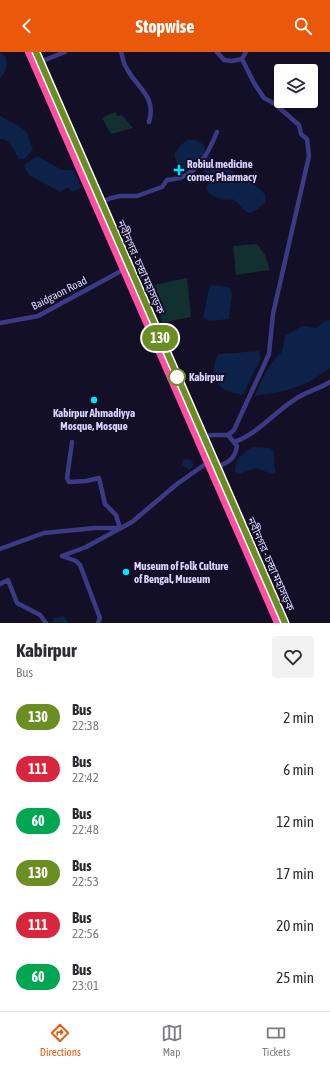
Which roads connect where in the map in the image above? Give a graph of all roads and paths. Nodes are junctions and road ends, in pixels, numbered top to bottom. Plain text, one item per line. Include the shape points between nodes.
1 (29, 52) edge
2 (36, 52) edge
3 (65, 52) edge
4 (121, 52) edge
5 (217, 52) edge
6 (246, 52) edge
7 (242, 59) junction
8 (40, 62) junction
9 (149, 122) dead end
10 (218, 132) dead end
11 (101, 202) junction
12 (124, 270) junction
13 (0, 322) edge
14 (330, 382) edge
15 (228, 435) junction
16 (203, 436) junction
17 (72, 442) dead end
18 (234, 442) junction
19 (207, 463) junction
20 (217, 468) junction
21 (120, 528) junction
22 (0, 550) edge
23 (0, 584) edge
24 (46, 623) edge
25 (98, 623) edge
26 (278, 623) edge
27 (285, 623) edge

1 - 12 highway, নবীনগর - চন্দ্রা মহাসড়ক
2 - 8 highway, নবীনগর - চন্দ্রা মহাসড়ক
3 - 8 street
4 - 9 street via 125,66 148,99 152,112
5 - 7 street via 224,60
6 - 7 street
7 - 15 street via 264,98 299,125 301,134 307,139 309,156 272,314 268,354 234,430
8 - 11 highway, নবীনগর - চন্দ্রা মহাসড়ক
10 - 11 street via 202,160 182,177 167,180 162,188 137,196 120,196
11 - 16 highway, নবীনগর - চন্দ্রা মহাসড়ক
12 - 13 street, Baidgaon Road via 38,316
12 - 19 highway, নবীনগর - চন্দ্রা মহাসড়ক
14 - 18 street via 295,399 243,439
15 - 16 street
15 - 18 street
16 - 20 highway, নবীনগর - চন্দ্রা মহাসড়ক
17 - 21 street via 67,478 69,482 100,478 105,504 116,515
18 - 20 street via 237,446 235,455
19 - 21 street via 177,484 132,522
19 - 26 highway, নবীনগর - চন্দ্রা মহাসড়ক
20 - 27 highway, নবীনগর - চন্দ্রা মহাসড়ক
21 - 22 street via 44,534
21 - 25 street via 86,547 62,556 80,565 100,618
23 - 24 street via 8,580 17,603 40,615

